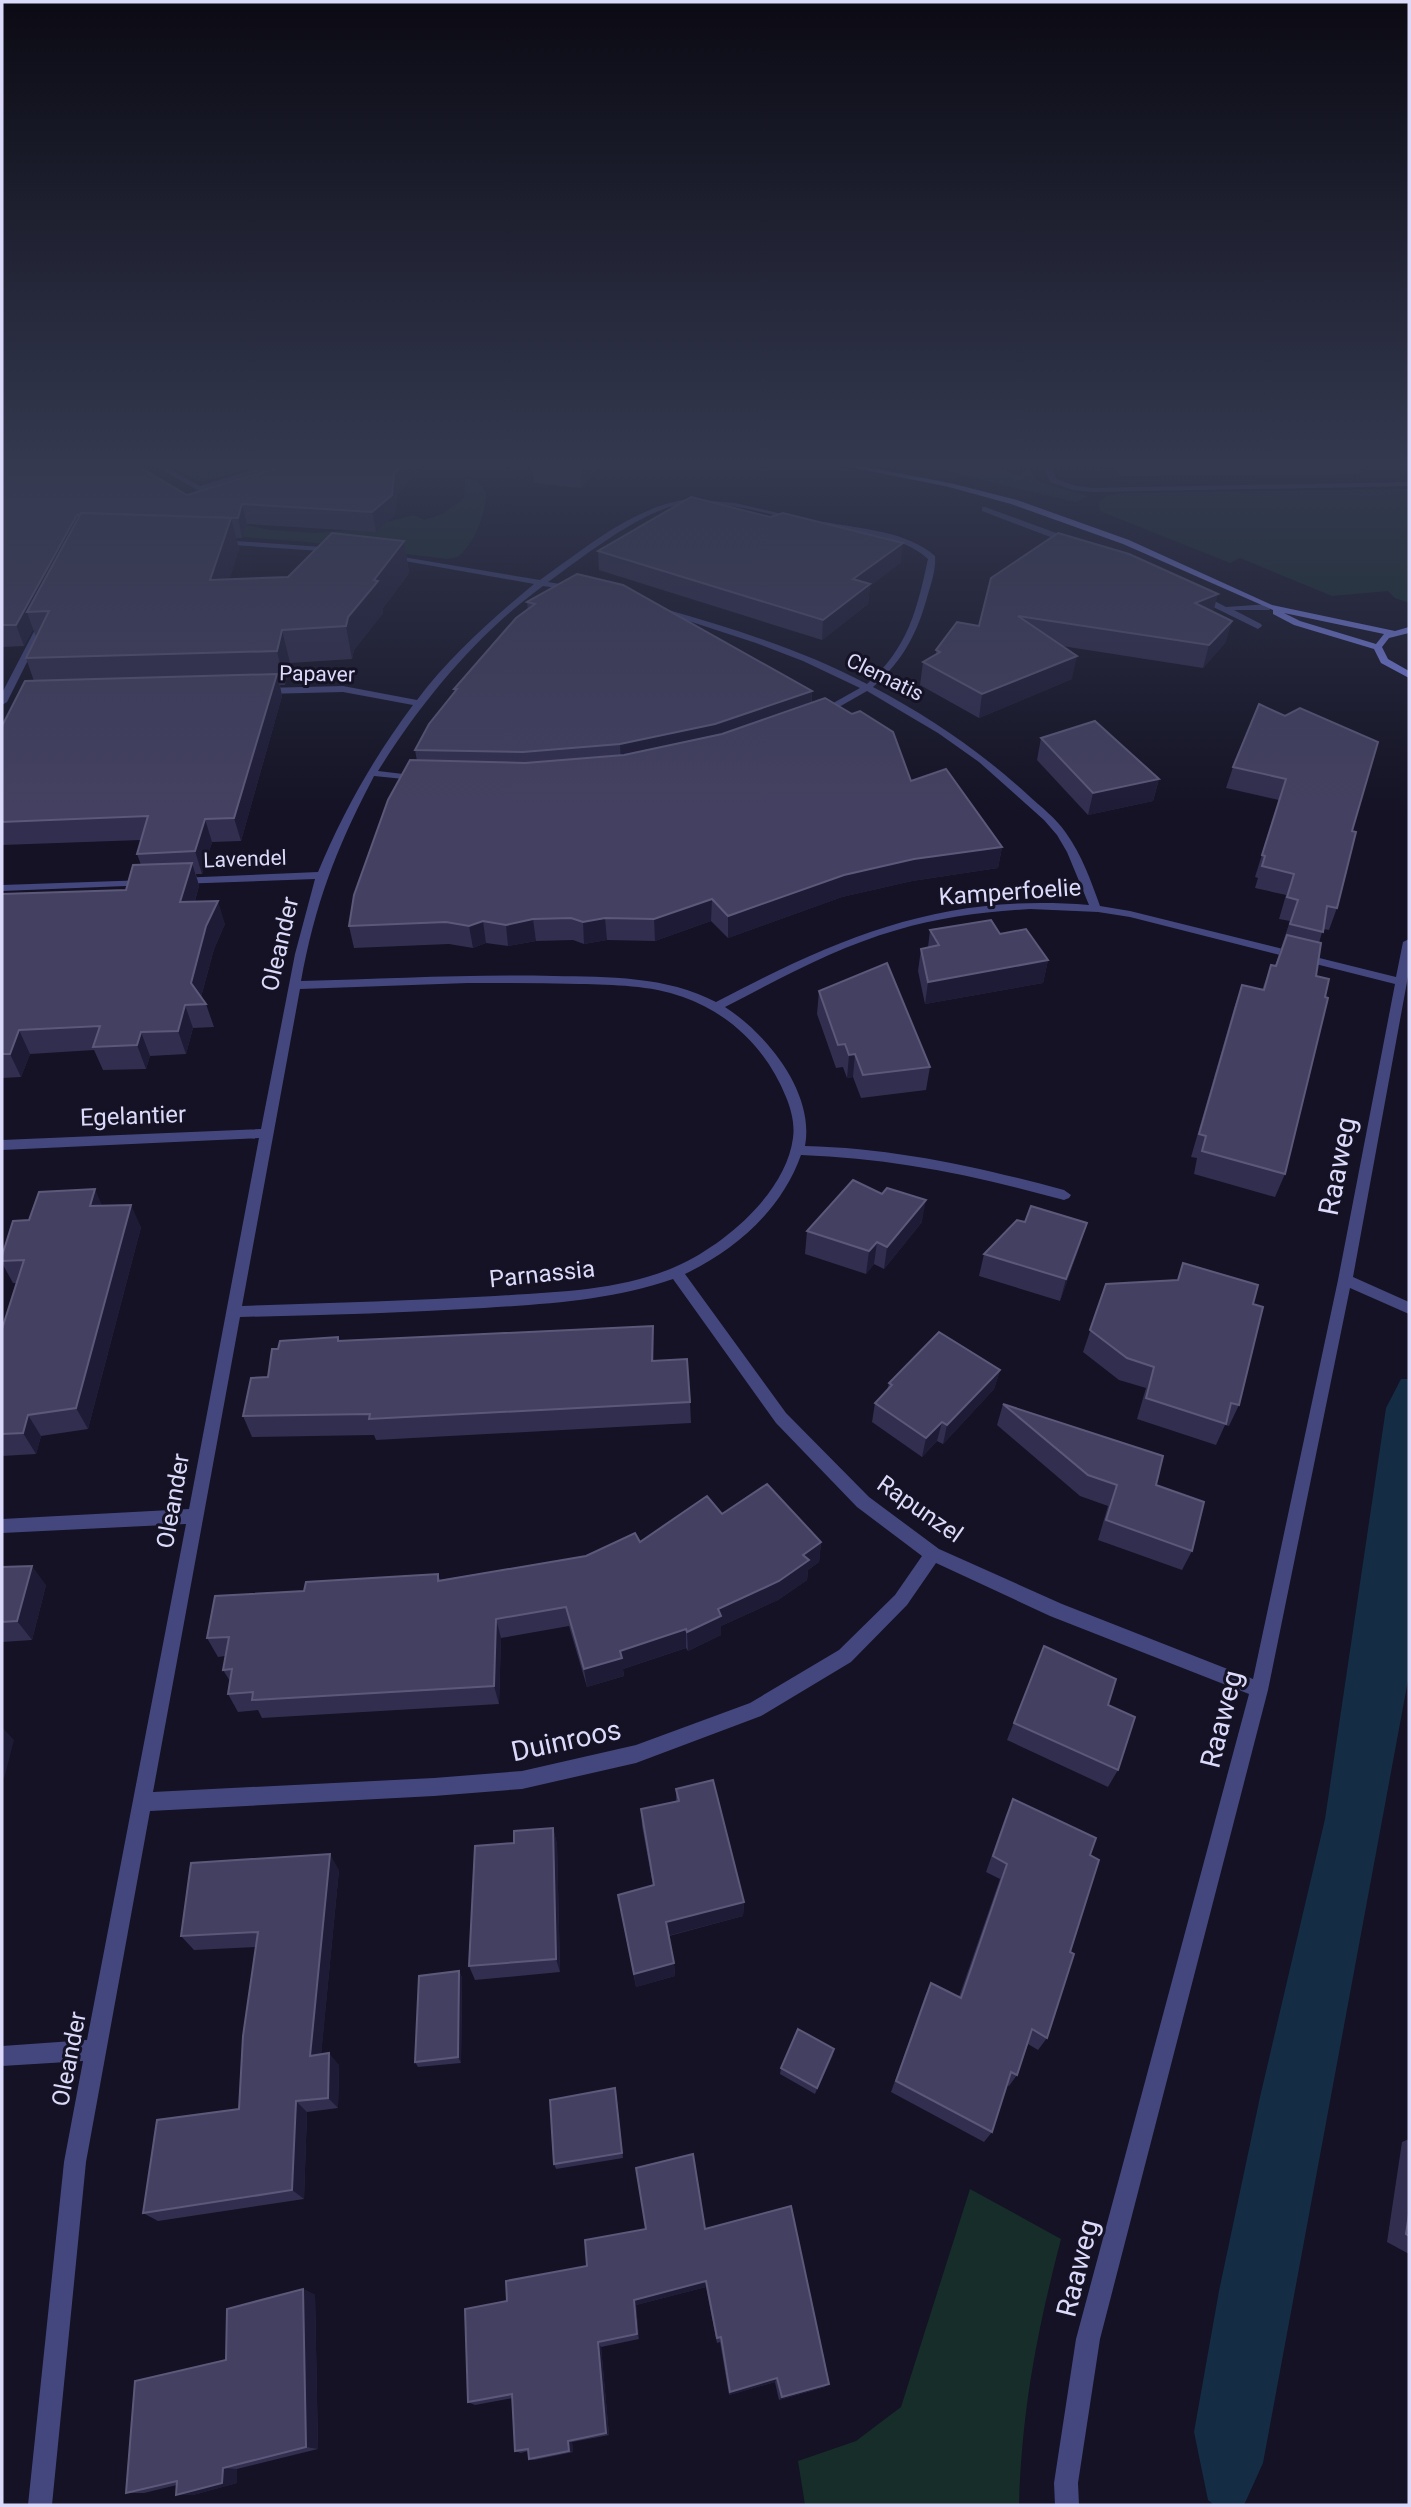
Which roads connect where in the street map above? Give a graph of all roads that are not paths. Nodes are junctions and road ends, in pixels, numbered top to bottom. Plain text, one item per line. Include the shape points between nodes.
1 (534, 581) edge
2 (926, 581) edge
3 (1212, 581) edge
4 (540, 582) junction
5 (586, 592) edge
6 (1194, 594) edge
7 (1217, 606) junction
8 (646, 607) edge
9 (1269, 607) junction
10 (47, 615) edge
11 (1258, 626) dead end
12 (1409, 629) edge
13 (1392, 633) junction
14 (1378, 647) junction
15 (1409, 675) edge
16 (866, 689) junction
17 (255, 691) edge
18 (18, 698) edge
19 (3, 700) edge
20 (419, 703) junction
21 (813, 717) edge
22 (372, 773) junction
23 (438, 780) edge
24 (322, 876) junction
25 (156, 882) edge
26 (170, 882) edge
27 (2, 888) edge
28 (1095, 907) junction
29 (1409, 942) edge
30 (1400, 982) junction
31 (295, 985) junction
32 (717, 1007) junction
33 (267, 1133) junction
34 (2, 1144) edge
35 (797, 1150) junction
36 (1064, 1195) dead end
37 (676, 1272) junction
38 (1345, 1280) junction
39 (1409, 1308) edge
40 (233, 1312) junction
41 (195, 1516) junction
42 (2, 1526) edge
43 (933, 1554) junction
44 (1259, 1690) junction
45 (142, 1801) junction
46 (96, 2050) junction
47 (2, 2056) edge
48 (40, 2505) edge
49 (1067, 2505) edge

1 - 4 street
2 - 16 street, Oleander via 906,648
3 - 9 main road
4 - 5 street
4 - 20 street, Oleander via 476,641
6 - 7 street
7 - 9 street
7 - 11 street
8 - 16 street, Clematis via 774,648
9 - 13 main road
9 - 14 main road via 1297,623
10 - 19 street
12 - 13 main road
13 - 14 main road
14 - 15 main road via 1384,661
16 - 21 street
16 - 28 street, Clematis via 919,715 956,740 1037,809 1061,832
17 - 20 street, Papaver via 342,689
18 - 19 street
20 - 22 street, Oleander
22 - 23 street
22 - 24 street, Oleander
24 - 26 street, Lavendel
24 - 31 street, Oleander
25 - 27 street
28 - 30 street, Kamperfoelie
28 - 32 street, Kamperfoelie via 989,910 919,920 789,969
29 - 30 street, Raaweg
30 - 38 street, Raaweg
31 - 32 street, Parnassia via 523,978 592,981 644,984 687,993
31 - 33 street, Oleander
32 - 35 street, Parnassia via 753,1032 778,1066 796,1104 801,1137
33 - 34 street, Egelantier
33 - 40 street, Oleander
35 - 36 street via 951,1164
35 - 37 street, Parnassia via 791,1170 743,1228 714,1254
37 - 40 street, Parnassia via 610,1290 555,1297
37 - 43 street, Rapunzel via 780,1418 863,1502
38 - 39 street
38 - 44 street, Raaweg
40 - 41 street, Oleander
41 - 42 street
41 - 45 street, Oleander
43 - 44 street, Rapunzel via 1056,1610
43 - 45 street, Duinroos via 901,1600 845,1656 755,1710 636,1755 509,1781
44 - 49 street, Raaweg via 1088,2339 1066,2483
45 - 46 street, Oleander
46 - 47 street
46 - 48 street, Oleander via 75,2162

